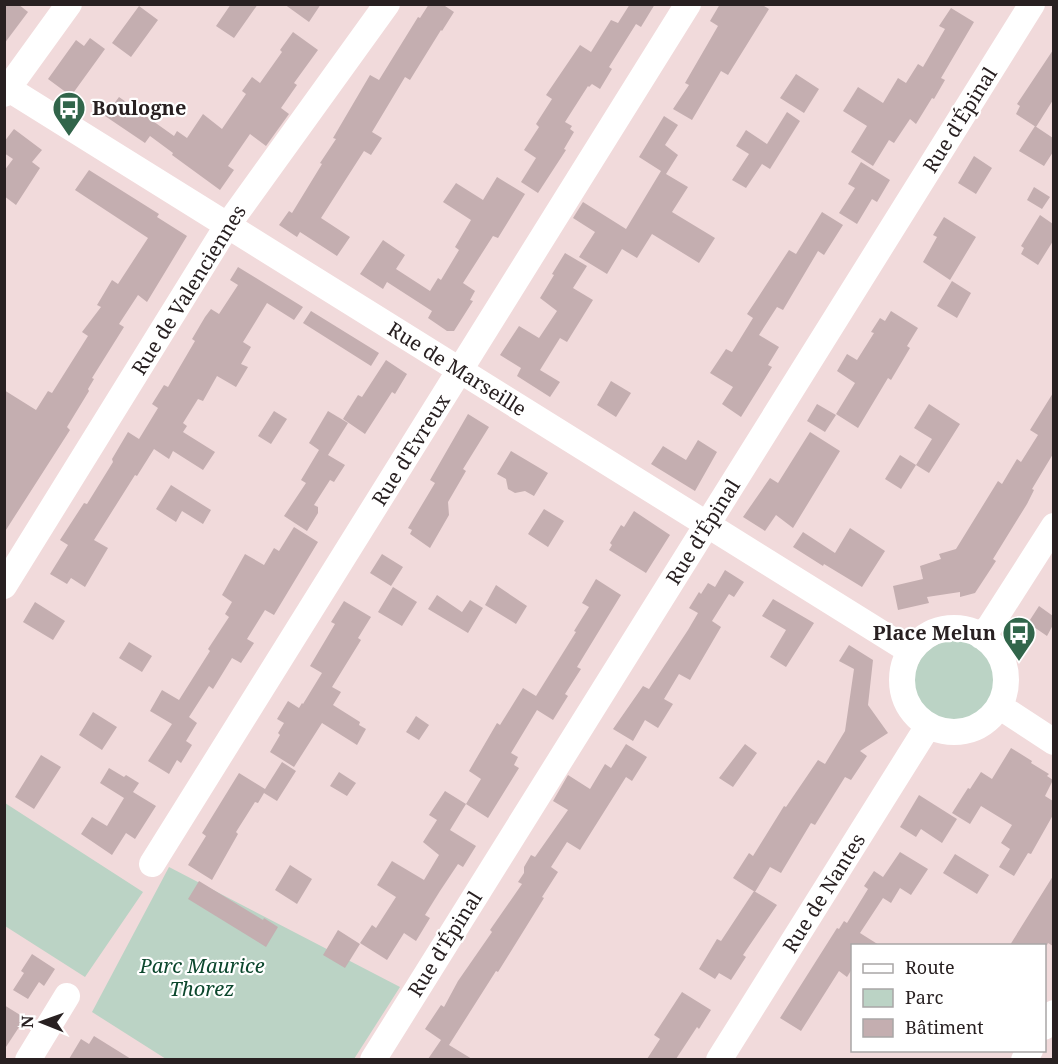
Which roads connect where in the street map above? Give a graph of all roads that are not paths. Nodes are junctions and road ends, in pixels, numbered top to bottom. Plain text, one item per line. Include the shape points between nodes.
1 (69, 4) edge
2 (387, 4) edge
3 (688, 4) edge
4 (1032, 4) edge
5 (6, 90) edge
6 (227, 226) junction
7 (460, 370) junction
8 (707, 526) junction
9 (1053, 526) edge
10 (4, 586) edge
11 (981, 636) junction
12 (910, 651) junction
13 (999, 706) junction
14 (928, 726) junction
15 (1053, 742) edge
16 (152, 864) dead end
17 (67, 996) dead end
18 (28, 1059) edge
19 (373, 1059) edge
20 (719, 1059) edge

1 - 5 street
2 - 6 street, Rue de Valenciennes
3 - 7 street, Rue d'Evreux
4 - 8 street, Rue d'Épinal
5 - 6 street, Rue de Marseille
6 - 7 street, Rue de Marseille
6 - 10 street, Rue de Valenciennes
7 - 8 street, Rue de Marseille
7 - 16 street, Rue d'Evreux
8 - 12 street, Rue de Marseille
8 - 19 street, Rue d'Épinal
9 - 11 street
11 - 12 street via 952,628 937,631
11 - 13 street via 993,646 1004,667 1005,691
12 - 14 street via 902,676 903,691 908,705
13 - 14 street via 975,728 960,732
13 - 15 street
14 - 20 street, Rue de Nantes
17 - 18 street

